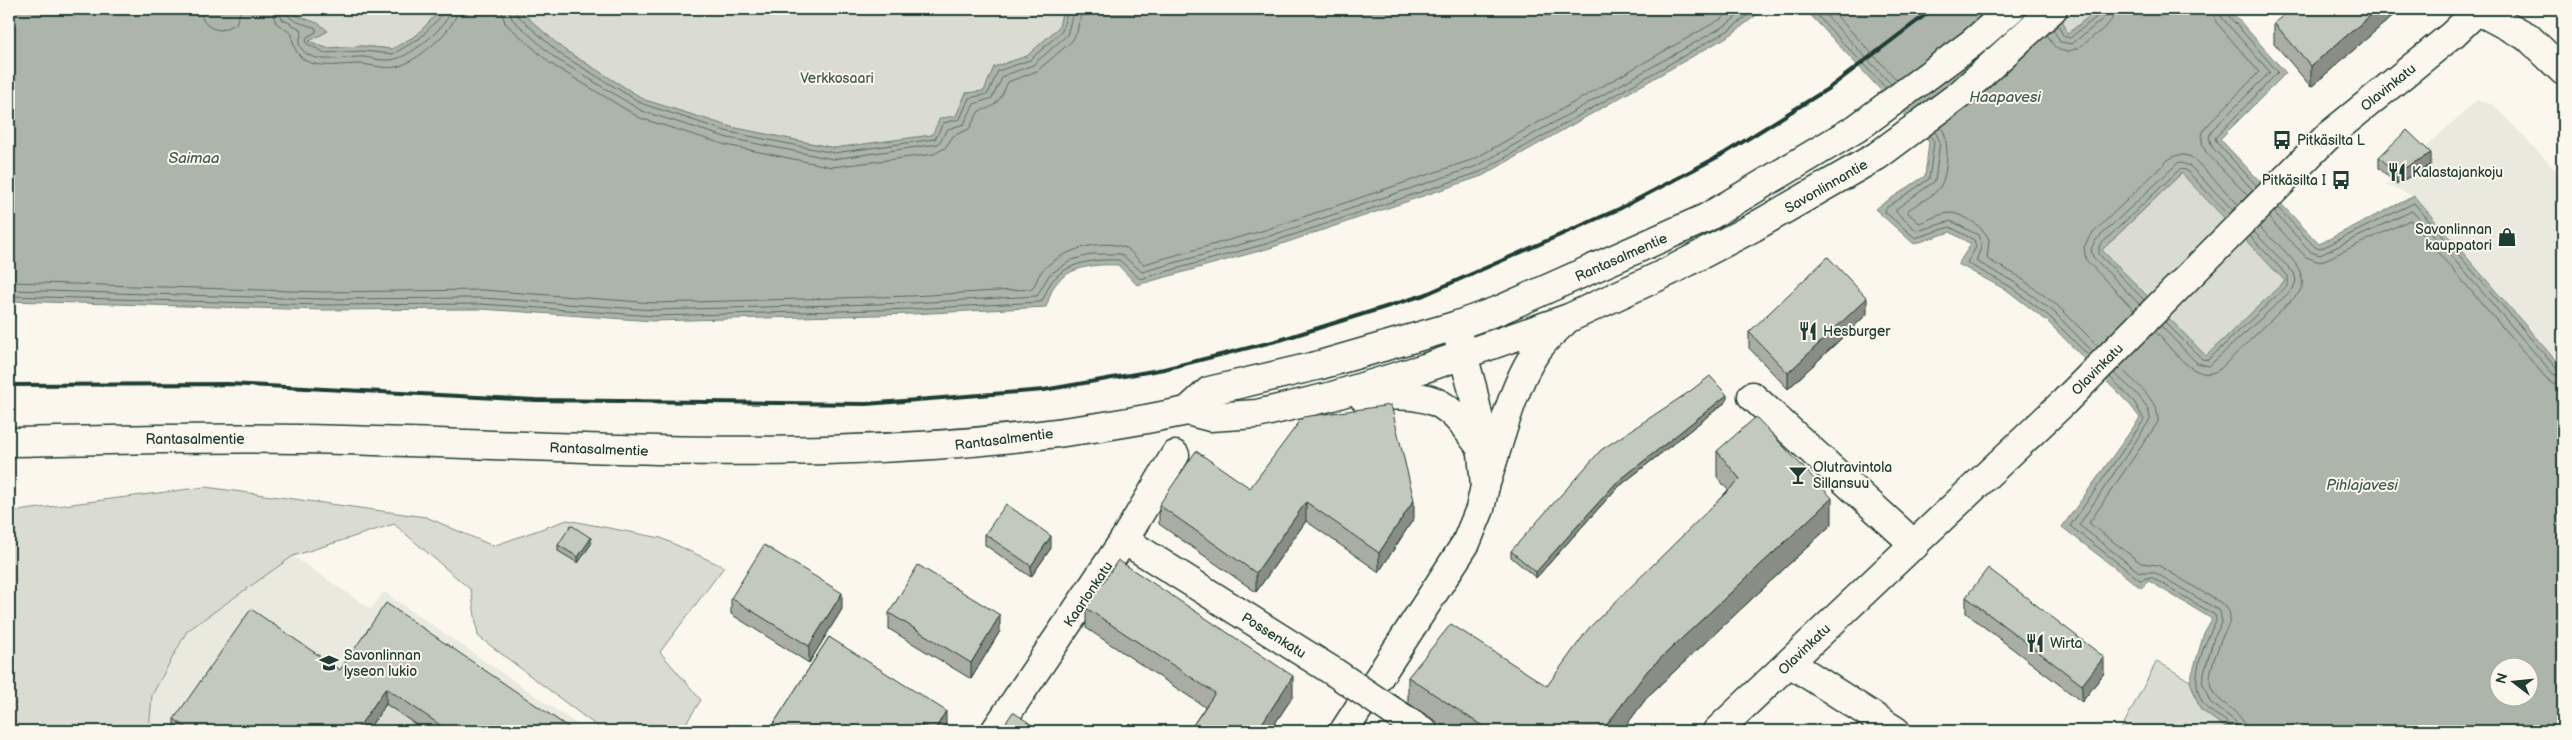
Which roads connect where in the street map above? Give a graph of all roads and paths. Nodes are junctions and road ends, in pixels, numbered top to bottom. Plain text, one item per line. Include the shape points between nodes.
1 (2011, 9) edge
2 (2053, 9) edge
3 (2477, 9) edge
4 (2563, 71) edge
5 (1569, 318) junction
6 (1455, 326) junction
7 (1463, 355) junction
8 (1752, 396) dead end
9 (1329, 397) junction
10 (1177, 413) junction
11 (9, 442) edge
12 (1481, 448) junction
13 (1175, 455) dead end
14 (1485, 486) junction
15 (1124, 540) junction
16 (1915, 545) junction
17 (1790, 663) junction
18 (996, 731) edge
19 (1344, 731) edge
20 (1423, 731) edge
21 (1717, 731) edge
22 (1896, 731) edge

1 - 6 main road, Rantasalmentie via 1972,43 1857,128 1706,218 1502,309
2 - 5 main road, Savonlinnantie via 1959,95 1877,156 1754,227
3 - 4 main road via 2528,37
3 - 16 main road, Olavinkatu via 2452,35 2329,135 2064,402
5 - 7 main road, Rantasalmentie
5 - 14 main road via 1542,344 1528,366
6 - 7 main road
6 - 10 main road, Rantasalmentie via 1320,365 1209,391
7 - 9 main road, Rantasalmentie
7 - 12 main road via 1474,396
8 - 16 main road
9 - 10 main road, Rantasalmentie via 1257,414 1210,417
9 - 12 main road via 1429,398 1452,412
10 - 11 main road, Rantasalmentie via 976,443 906,449 767,453 298,439
12 - 14 main road
13 - 15 main road, Kaarlonkatu
14 - 19 main road via 1480,509 1466,543
15 - 18 main road, Kaarlonkatu
15 - 20 main road, Possenkatu, bridge
16 - 17 main road, Olavinkatu
17 - 21 main road, Olavinkatu
17 - 22 main road

